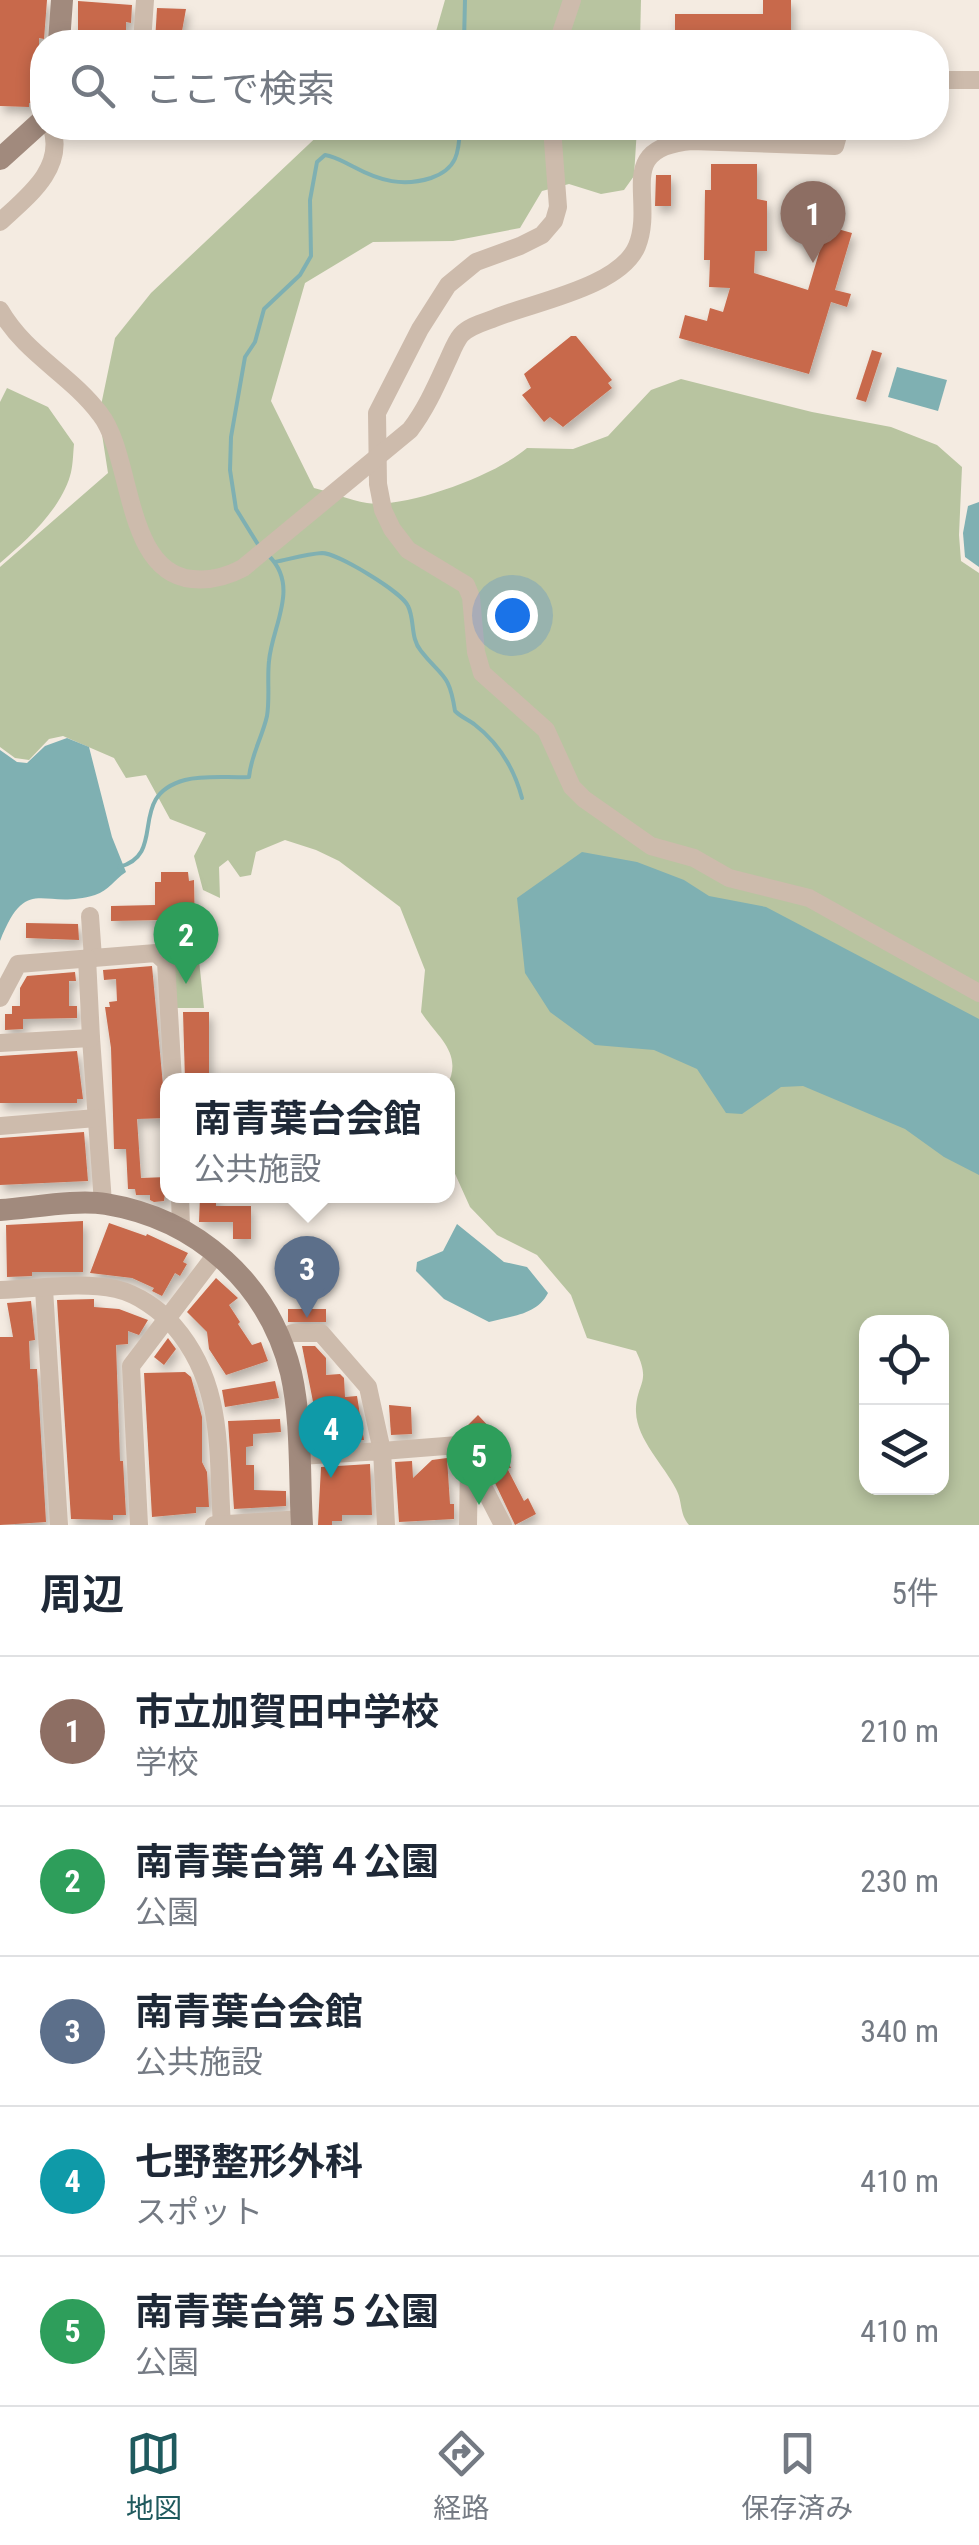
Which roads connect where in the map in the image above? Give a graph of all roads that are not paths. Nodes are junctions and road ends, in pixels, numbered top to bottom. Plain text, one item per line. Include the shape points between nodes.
1 (62, 0) edge
2 (144, 0) edge
3 (572, 0) edge
4 (60, 30) edge
5 (143, 30) edge
6 (562, 30) edge
7 (949, 80) edge
8 (979, 80) edge
9 (30, 132) edge
10 (53, 140) edge
11 (553, 140) edge
12 (837, 140) edge
13 (0, 158) edge
14 (0, 222) edge
15 (0, 310) edge
16 (378, 458) junction
17 (90, 916) dead end
18 (90, 958) junction
19 (979, 992) edge
20 (0, 998) edge
21 (91, 1038) junction
22 (0, 1044) edge
23 (173, 1073) edge
24 (96, 1118) junction
25 (0, 1126) edge
26 (103, 1203) junction
27 (180, 1203) edge
28 (0, 1210) edge
29 (181, 1228) junction
30 (217, 1253) junction
31 (44, 1289) junction
32 (0, 1290) edge
33 (166, 1316) junction
34 (280, 1338) junction
35 (382, 1451) junction
36 (300, 1456) junction
37 (469, 1459) junction
38 (302, 1522) edge
39 (58, 1525) edge
40 (139, 1525) edge
41 (220, 1525) edge
42 (386, 1525) edge
43 (468, 1525) edge
44 (503, 1525) edge

1 - 4 street
2 - 5 street
3 - 6 street
7 - 8 street
9 - 13 street
10 - 14 street via 47,174
11 - 16 street via 554,221 542,235 476,262 448,285 377,412
12 - 16 street via 836,146 692,141 655,149 646,163 641,228 628,260 612,275 460,336 425,410
15 - 16 street via 21,342 102,416 141,531 159,563 187,578 228,576
16 - 19 street via 392,529 408,550 466,585 482,673 546,730 572,788 584,799 651,846 694,858 730,878 810,898
17 - 18 street
18 - 20 street via 18,964
18 - 21 street
18 - 23 street via 156,952 166,962
21 - 22 street
21 - 24 street
24 - 25 street
24 - 26 street
26 - 28 street
26 - 29 street
27 - 29 street
29 - 30 street
30 - 33 street
30 - 34 street via 248,1282
31 - 32 street
31 - 33 street via 122,1290
31 - 39 street
33 - 40 street via 131,1366
33 - 41 street via 194,1352 212,1393
34 - 35 street via 321,1333 368,1386
34 - 36 street
35 - 36 street
35 - 37 street via 448,1444
35 - 42 street
36 - 38 street
37 - 43 street
37 - 44 street
38 - 41 street

